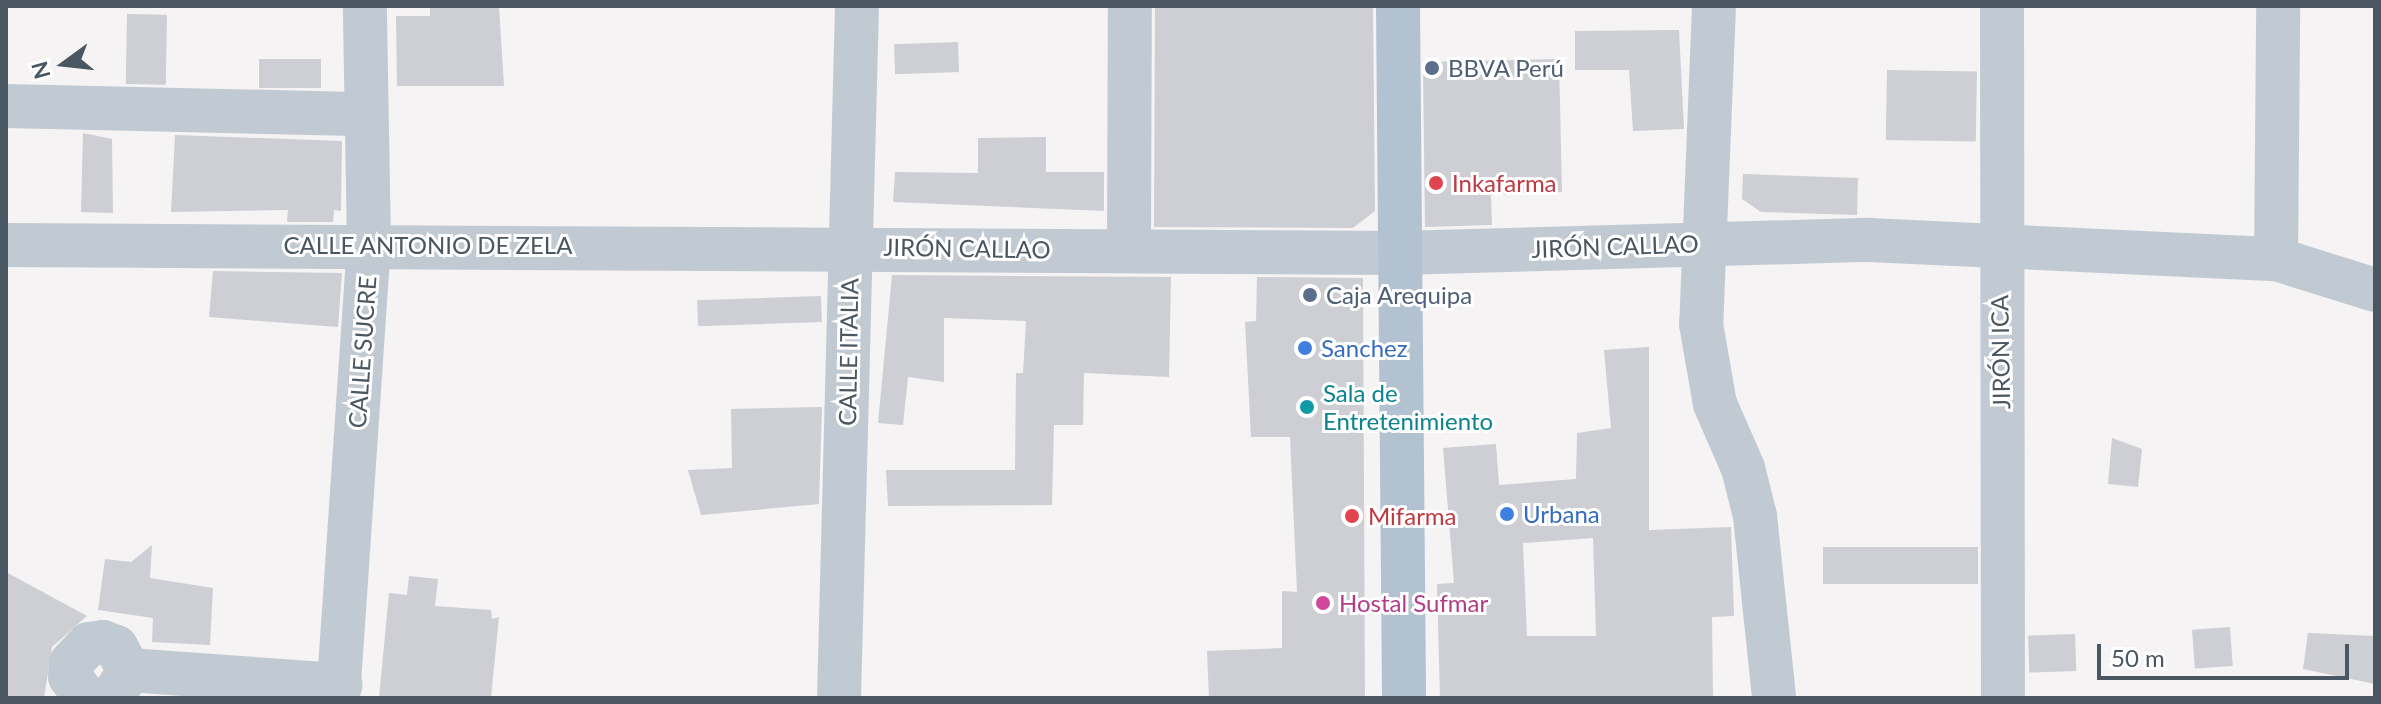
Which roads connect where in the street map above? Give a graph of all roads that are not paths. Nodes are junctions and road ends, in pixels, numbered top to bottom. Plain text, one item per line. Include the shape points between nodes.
1 (365, 6) edge
2 (857, 6) edge
3 (1130, 6) edge
4 (1398, 6) edge
5 (1714, 6) edge
6 (2002, 6) edge
7 (2278, 6) edge
8 (6, 106) edge
9 (366, 114) junction
10 (1703, 243) junction
11 (1999, 244) junction
12 (6, 245) edge
13 (369, 245) junction
14 (850, 246) junction
15 (1129, 249) junction
16 (1398, 253) junction
17 (2276, 259) junction
18 (2375, 290) edge
19 (120, 684) edge
20 (339, 691) edge
21 (86, 698) edge
22 (839, 698) edge
23 (1404, 698) edge
24 (1774, 698) edge
25 (2003, 698) edge

1 - 9 street, CALLE SUCRE
2 - 14 street, CALLE ITALIA
3 - 15 street
4 - 16 main road
5 - 10 street
6 - 11 street, JIRÓN ICA
7 - 17 street
8 - 9 street
9 - 13 street, CALLE SUCRE
10 - 11 street, JIRÓN CALLAO
10 - 16 street, JIRÓN CALLAO
10 - 24 street via 1707,372 1755,516
11 - 17 street, JIRÓN CALLAO
11 - 25 street, JIRÓN ICA
12 - 13 street, CALLE ANTONIO DE ZELA
13 - 14 street, CALLE ANTONIO DE ZELA
13 - 20 street, CALLE SUCRE
14 - 15 street, JIRÓN CALLAO
14 - 22 street, CALLE ITALIA
15 - 16 street, JIRÓN CALLAO
16 - 23 main road
17 - 18 street, JIRÓN CALLAO
19 - 20 street
19 - 21 street via 116,647 89,644 71,663 70,677

